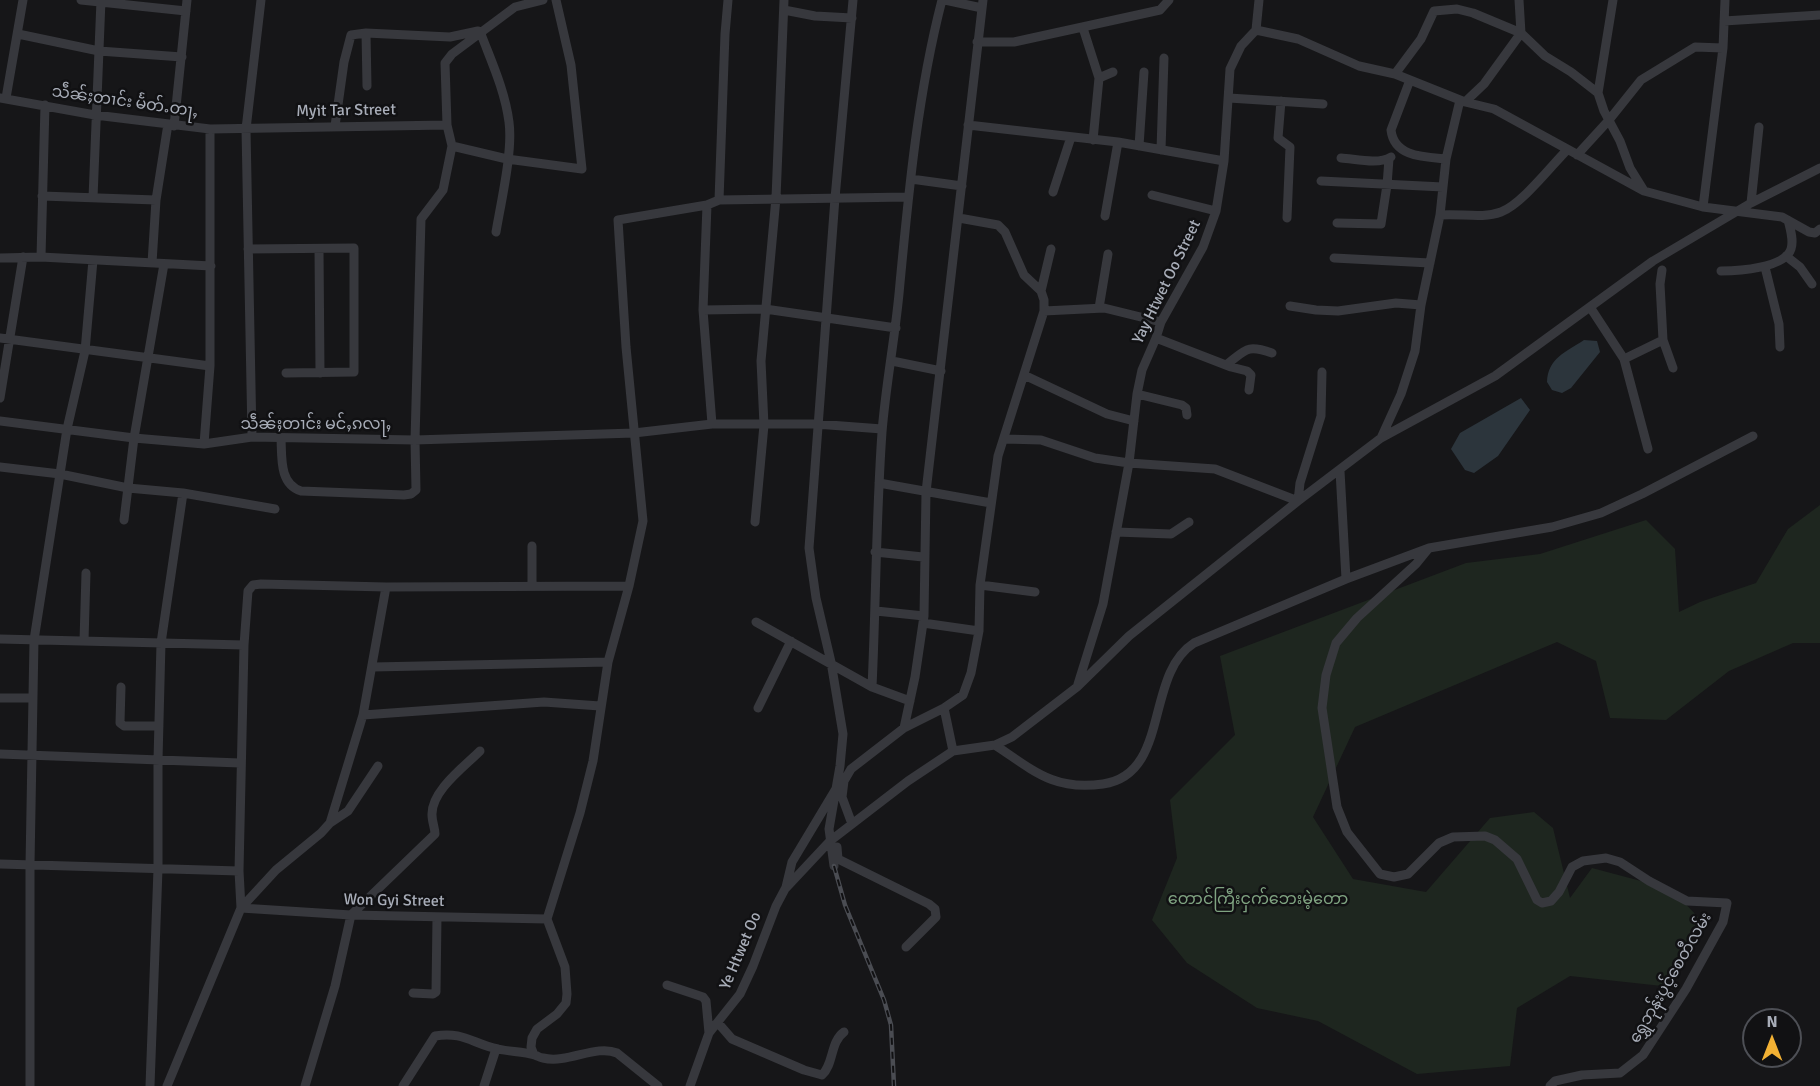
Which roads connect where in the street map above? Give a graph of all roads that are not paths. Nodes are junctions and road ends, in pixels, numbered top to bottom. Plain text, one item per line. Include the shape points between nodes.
1 (23, 0) edge
2 (81, 0) edge
3 (187, 0) edge
4 (261, 0) edge
5 (543, 0) edge
6 (556, 0) edge
7 (728, 0) edge
8 (853, 0) edge
9 (943, 0) edge
10 (1169, 0) edge
11 (1259, 0) edge
12 (1520, 0) edge
13 (1613, 0) edge
14 (1725, 0) edge
15 (101, 2) edge
16 (982, 4) edge
17 (784, 5) edge
18 (186, 11) junction
19 (1820, 15) edge
20 (852, 18) junction
21 (1724, 21) junction
22 (1083, 28) junction
23 (1256, 30) junction
24 (366, 33) junction
25 (1521, 33) junction
26 (18, 34) junction
27 (481, 34) junction
28 (977, 42) junction
29 (1723, 48) junction
30 (99, 51) junction
31 (182, 57) junction
32 (1164, 58) dead end
33 (1113, 72) dead end
34 (1144, 72) dead end
35 (1395, 74) junction
36 (1099, 78) junction
37 (1410, 80) junction
38 (367, 86) dead end
39 (1598, 93) junction
40 (3, 98) edge
41 (1229, 98) junction
42 (1281, 101) junction
43 (1463, 101) junction
44 (1323, 104) dead end
45 (45, 105) junction
46 (95, 115) junction
47 (1609, 120) junction
48 (171, 125) junction
49 (447, 125) junction
50 (968, 125) junction
51 (335, 126) junction
52 (1759, 127) dead end
53 (210, 129) junction
54 (246, 129) junction
55 (1071, 137) junction
56 (1093, 140) junction
57 (1118, 142) junction
58 (452, 146) junction
59 (1139, 146) junction
60 (1399, 149) junction
61 (1161, 150) junction
62 (1567, 150) junction
63 (1578, 155) junction
64 (1341, 158) dead end
65 (507, 159) junction
66 (1389, 159) junction
67 (1446, 159) junction
68 (1224, 161) junction
69 (1820, 168) edge
70 (910, 179) junction
71 (1321, 181) dead end
72 (1387, 185) junction
73 (962, 186) junction
74 (1443, 187) junction
75 (1644, 191) junction
76 (1053, 192) dead end
77 (1152, 195) dead end
78 (42, 196) junction
79 (908, 197) junction
80 (93, 198) junction
81 (776, 198) junction
82 (835, 198) junction
83 (156, 200) junction
84 (719, 200) junction
85 (1751, 203) junction
86 (707, 205) junction
87 (1703, 207) junction
88 (1216, 211) junction
89 (1738, 211) junction
90 (1105, 216) dead end
91 (1440, 216) junction
92 (959, 218) junction
93 (1287, 218) dead end
94 (1788, 220) junction
95 (1337, 223) dead end
96 (1820, 229) edge
97 (496, 232) dead end
98 (248, 249) junction
99 (319, 249) junction
100 (1051, 249) dead end
101 (1108, 254) dead end
102 (1786, 256) junction
103 (23, 257) junction
104 (41, 257) junction
105 (0, 258) edge
106 (1334, 258) dead end
107 (93, 260) junction
108 (152, 263) junction
109 (1430, 263) junction
110 (164, 264) junction
111 (211, 266) junction
112 (1765, 267) junction
113 (1662, 270) dead end
114 (1721, 272) dead end
115 (1812, 284) dead end
116 (1041, 291) junction
117 (1421, 305) junction
118 (1290, 306) dead end
119 (1590, 307) junction
120 (1099, 308) junction
121 (765, 309) junction
122 (703, 310) junction
123 (1044, 311) junction
124 (826, 319) junction
125 (1161, 321) junction
126 (896, 328) junction
127 (1156, 338) junction
128 (5, 339) edge
129 (1663, 340) junction
130 (1780, 347) dead end
131 (85, 351) junction
132 (1272, 353) dead end
133 (149, 358) junction
134 (1624, 359) junction
135 (892, 361) junction
136 (1226, 365) junction
137 (210, 366) junction
138 (1672, 368) dead end
139 (941, 371) junction
140 (1322, 372) dead end
141 (286, 373) dead end
142 (320, 373) junction
143 (1024, 375) junction
144 (1249, 390) dead end
145 (1137, 394) junction
146 (0, 398) edge
147 (1187, 416) dead end
148 (0, 421) edge
149 (1134, 421) junction
150 (712, 423) junction
151 (819, 424) junction
152 (764, 425) junction
153 (67, 429) junction
154 (882, 429) junction
155 (634, 433) junction
156 (1753, 436) dead end
157 (252, 437) junction
158 (134, 438) junction
159 (281, 438) junction
160 (1381, 438) junction
161 (1005, 439) junction
162 (415, 441) junction
163 (204, 444) junction
164 (1648, 449) dead end
165 (1130, 463) junction
166 (0, 467) edge
167 (1340, 471) junction
168 (60, 474) junction
169 (879, 483) junction
170 (128, 488) junction
171 (926, 492) junction
172 (183, 493) junction
173 (1298, 501) junction
174 (991, 503) junction
175 (275, 509) dead end
176 (124, 520) dead end
177 (755, 522) dead end
178 (1189, 522) dead end
179 (1116, 532) junction
180 (532, 546) dead end
181 (1429, 548) junction
182 (875, 552) junction
183 (923, 557) junction
184 (86, 573) dead end
185 (1346, 579) junction
186 (980, 585) junction
187 (532, 586) junction
188 (629, 586) junction
189 (386, 587) junction
190 (1035, 592) dead end
191 (876, 611) junction
192 (923, 620) junction
193 (756, 622) dead end
194 (979, 631) junction
195 (0, 639) edge
196 (34, 640) junction
197 (84, 641) junction
198 (791, 641) junction
199 (161, 643) junction
200 (244, 645) junction
201 (608, 662) junction
202 (831, 662) junction
203 (373, 667) junction
204 (121, 687) dead end
205 (872, 687) junction
206 (1077, 687) junction
207 (0, 698) edge
208 (32, 698) junction
209 (910, 701) junction
210 (600, 706) junction
211 (758, 708) dead end
212 (944, 708) junction
213 (363, 714) junction
214 (159, 726) junction
215 (904, 728) junction
216 (995, 745) junction
217 (480, 751) dead end
218 (953, 752) junction
219 (0, 754) edge
220 (32, 755) junction
221 (158, 760) junction
222 (240, 763) junction
223 (378, 766) dead end
224 (840, 784) junction
225 (330, 823) junction
226 (852, 824) junction
227 (833, 838) junction
228 (0, 864) edge
229 (30, 865) junction
230 (834, 866) dead end
231 (158, 869) junction
232 (239, 871) junction
233 (785, 889) junction
234 (240, 908) junction
235 (351, 915) junction
236 (437, 917) junction
237 (547, 919) junction
238 (906, 947) dead end
239 (667, 985) dead end
240 (413, 993) dead end
241 (719, 1024) junction
242 (844, 1032) dead end
243 (709, 1033) junction
244 (496, 1049) junction
245 (534, 1055) junction
246 (30, 1086) edge
247 (150, 1086) edge
248 (167, 1086) edge
249 (305, 1086) edge
250 (403, 1086) edge
251 (484, 1086) edge
252 (658, 1086) edge
253 (690, 1086) edge
254 (1550, 1086) edge

1 - 26 street
2 - 15 street
3 - 18 street
4 - 54 street
5 - 27 street via 514,7
6 - 65 street via 571,65 582,170
7 - 84 street
8 - 20 street
9 - 16 street
9 - 70 street via 931,41
10 - 22 street via 1160,10
11 - 23 street
12 - 25 street
13 - 39 street
14 - 21 street
15 - 18 street
15 - 30 street
16 - 28 street
17 - 20 street via 815,16
17 - 81 street
18 - 31 street
19 - 21 street
20 - 82 street
21 - 29 street
22 - 28 street via 1014,42
22 - 36 street
23 - 35 street via 1298,39 1359,66
23 - 41 street, Yay Htwet Oo Street via 1241,46 1230,69
24 - 27 street via 450,37 476,30
24 - 38 street
24 - 51 street via 351,35 348,44
25 - 35 street via 1473,13 1457,9 1434,11 1421,39
25 - 39 street via 1545,56
25 - 43 street via 1484,84
26 - 30 street
26 - 40 street
27 - 49 street via 445,63
27 - 65 street via 510,124
28 - 50 street
29 - 47 street via 1695,47 1641,80
29 - 87 street
30 - 31 street
30 - 46 street
31 - 48 street
32 - 61 street
33 - 36 street
34 - 59 street
35 - 37 street
36 - 56 street
37 - 43 street
37 - 60 street via 1390,130
39 - 47 street
40 - 45 street, သဵၼ်ႈတၢင်း မႅတ်ႉတႃႇ
41 - 42 street
41 - 68 street, Yay Htwet Oo Street
42 - 44 street
42 - 93 street via 1278,138 1290,147
43 - 62 street via 1494,109
43 - 67 street
45 - 46 street, သဵၼ်ႈတၢင်း မႅတ်ႉတႃႇ
45 - 78 street
46 - 48 street, သဵၼ်ႈတၢင်း မႅတ်ႉတႃႇ
46 - 80 street
47 - 63 street
47 - 75 street
48 - 53 street, သဵၼ်ႈတၢင်း မႅတ်ႉတႃႇ
48 - 83 street
49 - 51 street, Myit Tar Street
49 - 58 street
50 - 55 street
50 - 73 street
51 - 54 street, Myit Tar Street
52 - 85 street
53 - 54 street, သဵၼ်ႈတၢင်း မႅတ်ႉတႃႇ
53 - 111 street
54 - 98 street
55 - 56 street
55 - 76 street
56 - 57 street
57 - 59 street
57 - 90 street
58 - 65 street
58 - 162 street via 443,190 421,219
59 - 61 street
60 - 66 street
60 - 67 street
61 - 68 street
62 - 63 street
62 - 91 street via 1502,212
63 - 75 street
64 - 66 street
65 - 97 street
66 - 72 street
67 - 74 street
68 - 88 street, Yay Htwet Oo Street
69 - 85 street
70 - 73 street
70 - 79 street
71 - 72 street
72 - 74 street
72 - 95 street via 1381,224
73 - 92 street
74 - 91 street
75 - 87 street
77 - 88 street
78 - 80 street
78 - 104 street
79 - 82 street
79 - 126 street
80 - 83 street
81 - 82 street
81 - 84 street
81 - 121 street
82 - 124 street
83 - 108 street
84 - 86 street
85 - 89 street
86 - 122 street
86 - 155 street via 618,220
87 - 89 street
88 - 125 street, Yay Htwet Oo Street via 1203,247
89 - 94 street
89 - 119 street via 1653,261
91 - 109 street
92 - 116 street via 998,225 1024,275
92 - 139 street
94 - 96 street via 1809,232
94 - 102 street via 1792,240
98 - 99 street
98 - 157 street
99 - 142 street
99 - 142 street via 354,248 354,372
100 - 116 street
101 - 120 street
102 - 112 street
102 - 115 street
103 - 104 street
103 - 105 street
103 - 128 street
104 - 107 street
106 - 109 street
107 - 108 street
107 - 131 street
108 - 110 street
109 - 117 street
110 - 111 street
110 - 133 street
111 - 137 street
112 - 114 street
112 - 130 street via 1779,324
113 - 129 street
116 - 123 street
117 - 118 street via 1396,303 1338,311
117 - 160 street via 1415,351
119 - 134 street
119 - 160 street via 1496,376
120 - 123 street
120 - 125 street
121 - 122 street
121 - 124 street
121 - 152 street via 761,361
122 - 150 street
123 - 143 street
124 - 126 street
124 - 151 street
125 - 127 street, Yay Htwet Oo Street
126 - 135 street
127 - 136 street
127 - 145 street, Yay Htwet Oo Street
128 - 131 street
128 - 146 street
129 - 134 street
129 - 138 street
131 - 133 street
131 - 153 street
132 - 136 street via 1248,348
133 - 137 street
133 - 158 street
134 - 164 street
135 - 139 street
135 - 154 street
136 - 144 street via 1251,375
137 - 163 street
139 - 171 street
140 - 173 street via 1321,416
141 - 142 street
143 - 149 street via 1107,414
143 - 161 street
145 - 147 street via 1182,405
145 - 149 street, Yay Htwet Oo Street
148 - 153 street, သဵၼ်ႈတၢင်း မင်ႇၵလႃႇ
149 - 165 street, Yay Htwet Oo Street
150 - 152 street, သဵၼ်ႈတၢင်း မင်ႇၵလႃႇ
150 - 155 street, သဵၼ်ႈတၢင်း မင်ႇၵလႃႇ
151 - 152 street, သဵၼ်ႈတၢင်း မင်ႇၵလႃႇ
151 - 154 street, သဵၼ်ႈတၢင်း မင်ႇၵလႃႇ
151 - 202 street via 809,548
152 - 177 street
153 - 158 street, သဵၼ်ႈတၢင်း မင်ႇၵလႃႇ
153 - 168 street
154 - 169 street
155 - 162 street, သဵၼ်ႈတၢင်း မင်ႇၵလႃႇ
155 - 188 street via 643,521
156 - 181 street via 1601,513 1552,527
157 - 159 street, သဵၼ်ႈတၢင်း မင်ႇၵလႃႇ
157 - 163 street, သဵၼ်ႈတၢင်း မင်ႇၵလႃႇ
158 - 163 street, သဵၼ်ႈတၢင်း မင်ႇၵလႃႇ
158 - 170 street
159 - 162 street, သဵၼ်ႈတၢင်း မင်ႇၵလႃႇ
159 - 162 street via 283,470 293,488 404,495 416,490
160 - 167 street
161 - 165 street via 1041,440 1095,458
161 - 174 street via 998,456
165 - 173 street via 1215,469
165 - 179 street, Yay Htwet Oo Street
166 - 168 street
167 - 173 street
167 - 185 street
168 - 170 street
168 - 196 street
169 - 171 street
169 - 182 street
170 - 172 street
170 - 176 street
171 - 174 street
171 - 183 street
172 - 175 street
172 - 199 street
173 - 206 street via 1129,636
174 - 186 street
178 - 179 street via 1170,534
179 - 206 street, Yay Htwet Oo Street via 1103,604
180 - 187 street
181 - 185 street
181 - 254 street, ရွှေဘုန်းပွင့်စေတီလမ်း via 1336,643 1326,675 1322,708 1337,807 1347,832 1380,874 1408,874 1439,843 1453,837 1485,836 1496,840 1517,859 1542,903 1551,901 1559,892 1572,867 1606,858 1626,865 1687,901 1727,903 1723,922 1707,951 1643,1055 1620,1073 1582,1075
182 - 183 street
182 - 191 street
183 - 192 street
184 - 197 street
185 - 216 street via 1184,649 1165,682 1149,745 1124,777 1108,783 1071,786 1038,774
186 - 190 street
186 - 194 street
187 - 188 street
187 - 189 street
188 - 201 street
189 - 200 street via 253,585 248,591
189 - 203 street
191 - 192 street
191 - 205 street
192 - 194 street
192 - 209 street
193 - 198 street
194 - 212 street via 963,694
195 - 196 street
196 - 197 street
196 - 208 street
197 - 199 street
198 - 202 street
198 - 211 street
199 - 200 street
199 - 214 street
200 - 222 street
201 - 203 street
201 - 210 street
202 - 205 street
202 - 224 street via 843,734
203 - 213 street
204 - 214 street via 120,723
205 - 209 street
206 - 216 street
207 - 208 street
208 - 220 street
209 - 215 street
210 - 213 street via 544,702
210 - 237 street via 580,813
212 - 215 street
212 - 218 street
213 - 225 street
214 - 221 street
215 - 224 street via 851,769
216 - 218 street
217 - 235 street via 435,799 435,834
218 - 226 street
219 - 220 street
220 - 221 street
220 - 229 street
221 - 222 street
221 - 231 street
222 - 232 street
223 - 225 street via 348,811
224 - 226 street
224 - 227 street via 830,818
224 - 233 street via 792,862
225 - 234 street
226 - 227 street
227 - 230 street
227 - 233 street
227 - 238 street via 838,859 935,909 936,917
228 - 229 street
229 - 231 street
229 - 246 street
231 - 232 street
231 - 247 street
232 - 234 street
233 - 241 street, Ye Htwet Oo via 740,994
234 - 235 street, Won Gyi Street
234 - 248 street
235 - 236 street, Won Gyi Street
235 - 249 street
236 - 237 street, Won Gyi Street
236 - 240 street via 436,992
237 - 245 street via 565,967 567,994 563,1008 532,1038
239 - 243 street via 703,997
241 - 242 street via 732,1039 822,1076 837,1039
241 - 243 street, Ye Htwet Oo
243 - 253 street, Ye Htwet Oo
244 - 245 street
244 - 250 street via 449,1033 435,1036
244 - 251 street
245 - 252 street via 557,1060 610,1050

